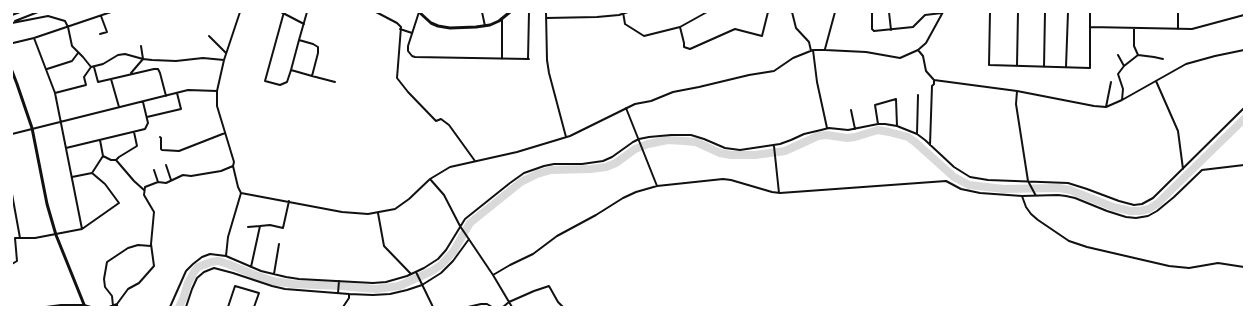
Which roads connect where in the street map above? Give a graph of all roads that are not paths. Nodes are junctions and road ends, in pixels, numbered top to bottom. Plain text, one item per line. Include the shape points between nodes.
1 (20, 12) edge
2 (38, 12) edge
3 (111, 12) edge
4 (240, 12) edge
5 (283, 12) edge
6 (307, 12) edge
7 (376, 12) edge
8 (419, 12) edge
9 (482, 12) edge
10 (510, 12) edge
11 (529, 12) edge
12 (546, 12) edge
13 (628, 12) edge
14 (707, 12) edge
15 (768, 12) edge
16 (792, 12) edge
17 (835, 12) edge
18 (872, 12) edge
19 (889, 12) edge
20 (990, 12) edge
21 (1018, 12) edge
22 (1045, 12) edge
23 (1068, 12) edge
24 (1090, 12) edge
25 (1178, 12) edge
26 (32, 13) edge
27 (623, 13) edge
28 (943, 13) edge
29 (12, 15) edge
30 (1244, 15) edge
31 (101, 16) junction
32 (502, 18) junction
33 (546, 18) junction
34 (12, 23) edge
35 (304, 24) junction
36 (485, 26) junction
37 (680, 26) junction
38 (68, 27) junction
39 (1090, 27) junction
40 (1134, 28) junction
41 (400, 29) junction
42 (1178, 29) junction
43 (891, 30) junction
44 (412, 33) junction
45 (100, 34) dead end
46 (209, 36) dead end
47 (34, 38) junction
48 (299, 40) junction
49 (14, 43) dead end
50 (141, 46) dead end
51 (812, 50) junction
52 (825, 50) junction
53 (918, 50) junction
54 (1244, 50) edge
55 (78, 53) junction
56 (226, 53) junction
57 (1118, 55) dead end
58 (1138, 55) junction
59 (502, 58) junction
60 (143, 59) junction
61 (224, 60) junction
62 (1163, 60) dead end
63 (1017, 65) junction
64 (1124, 66) junction
65 (92, 67) junction
66 (1044, 67) junction
67 (1066, 67) junction
68 (47, 69) junction
69 (291, 70) junction
70 (12, 72) edge
71 (130, 74) junction
72 (312, 76) junction
73 (111, 79) junction
74 (934, 80) junction
75 (1156, 81) junction
76 (335, 82) dead end
77 (1110, 82) dead end
78 (217, 91) junction
79 (1017, 91) junction
80 (55, 93) junction
81 (177, 93) junction
82 (918, 95) dead end
83 (166, 96) junction
84 (1122, 100) junction
85 (143, 102) junction
86 (118, 107) junction
87 (1106, 107) junction
88 (626, 108) junction
89 (1244, 108) edge
90 (851, 110) dead end
91 (147, 117) junction
92 (61, 121) junction
93 (878, 124) junction
94 (897, 126) junction
95 (32, 128) junction
96 (827, 128) junction
97 (855, 128) junction
98 (134, 132) junction
99 (225, 133) junction
100 (12, 134) edge
101 (917, 134) junction
102 (160, 136) dead end
103 (566, 137) junction
104 (639, 139) junction
105 (100, 140) junction
106 (930, 145) junction
107 (774, 146) junction
108 (66, 148) junction
109 (103, 156) junction
110 (116, 160) junction
111 (475, 161) junction
112 (1244, 164) edge
113 (166, 165) dead end
114 (234, 166) junction
115 (1182, 169) junction
116 (154, 170) dead end
117 (92, 173) junction
118 (72, 177) junction
119 (171, 180) junction
120 (430, 180) junction
121 (1028, 181) junction
122 (158, 182) junction
123 (657, 186) junction
124 (144, 190) junction
125 (241, 193) junction
126 (779, 193) junction
127 (12, 194) edge
128 (1035, 195) junction
129 (1022, 196) junction
130 (289, 201) junction
131 (378, 213) junction
132 (17, 218) junction
133 (12, 219) edge
134 (260, 226) junction
135 (248, 227) dead end
136 (461, 227) junction
137 (82, 229) junction
138 (56, 235) junction
139 (20, 238) junction
140 (468, 238) junction
141 (279, 244) dead end
142 (152, 246) junction
143 (226, 256) junction
144 (12, 264) edge
145 (1244, 267) edge
146 (251, 268) junction
147 (416, 272) junction
148 (274, 274) junction
149 (411, 274) junction
150 (493, 275) junction
151 (339, 281) junction
152 (421, 284) junction
153 (338, 293) junction
154 (349, 294) junction
155 (509, 302) junction
156 (85, 306) edge
157 (112, 306) junction
158 (117, 306) edge
159 (46, 307) edge
160 (91, 307) edge
161 (109, 307) edge
162 (170, 307) edge
163 (186, 307) edge
164 (228, 307) edge
165 (254, 307) edge
166 (342, 307) edge
167 (433, 307) edge
168 (468, 307) edge
169 (492, 307) edge
170 (502, 307) edge
171 (512, 307) edge
172 (563, 307) edge

1 - 29 street
2 - 26 street
3 - 31 street
4 - 56 street
5 - 35 street
5 - 69 street via 265,81 280,85 288,82
6 - 35 street
7 - 41 street via 397,23
8 - 36 main road via 431,23 441,27
8 - 44 street
9 - 36 street
10 - 32 main road
11 - 59 street via 528,59
12 - 33 street
13 - 27 street
14 - 37 street
15 - 37 street via 762,36 735,30 690,49 684,47
16 - 51 street via 796,28 809,42
17 - 52 street
18 - 43 street via 874,31
19 - 43 street
20 - 63 street via 989,65
21 - 63 street
22 - 66 street
23 - 67 street
24 - 39 street
25 - 42 street
26 - 34 street
27 - 33 street via 597,17
27 - 37 street via 626,24 644,36
28 - 43 street via 925,15 913,27
28 - 53 street via 926,43
30 - 42 street via 1192,29
31 - 38 street
31 - 45 street via 107,32
32 - 36 main road
32 - 59 street
33 - 103 street via 548,73
34 - 38 street via 48,16 65,21
35 - 48 street
38 - 47 street
38 - 55 street via 71,45
39 - 40 street
39 - 67 street via 1090,68
40 - 42 street
40 - 58 street via 1134,46
41 - 44 street
41 - 111 street via 397,78 436,121 441,119 449,126
44 - 59 street via 407,49 410,55 415,57
46 - 56 street
47 - 49 street
47 - 68 street
48 - 69 street
48 - 72 street via 318,47
50 - 60 street
51 - 52 street
51 - 88 street via 793,58 774,71 673,92
51 - 96 street
52 - 53 street via 866,52 900,58
53 - 74 street via 923,56 926,71
54 - 75 street via 1186,64
55 - 65 street
55 - 68 street via 72,61
56 - 61 street
57 - 64 street
58 - 62 street
58 - 64 street
60 - 61 street
60 - 65 street via 125,54
60 - 71 street
61 - 78 street
63 - 66 street
64 - 84 street via 1118,74 1123,89
65 - 73 street via 98,82
65 - 80 street via 84,77 86,85
66 - 67 street
68 - 80 street
69 - 72 street
70 - 95 main road
71 - 73 street
71 - 83 street via 158,70
72 - 76 street
73 - 86 street
74 - 79 street
74 - 106 street
75 - 84 street
75 - 115 street via 1178,131
77 - 87 street
78 - 81 street via 188,90
78 - 99 street
79 - 87 street
79 - 121 street via 1016,104
80 - 92 street
81 - 83 street
81 - 91 street via 181,109
82 - 101 street
83 - 85 street
84 - 87 street
85 - 86 street
85 - 91 street
86 - 92 street
88 - 103 street
88 - 104 street
89 - 115 street
90 - 97 street
91 - 98 street via 145,129
92 - 95 street
92 - 108 street
93 - 94 street
93 - 94 street via 875,105 896,99
93 - 97 street
94 - 101 street
95 - 100 street
95 - 138 main road
96 - 97 street
96 - 107 street
98 - 105 street
98 - 110 street via 137,146
99 - 102 street via 179,151 162,150
99 - 114 street
101 - 106 street
103 - 111 street via 517,152
104 - 107 street via 685,134 732,150
104 - 123 street
104 - 136 street via 603,161 554,164 524,173 465,219
105 - 108 street
105 - 109 street
106 - 121 street via 954,168 970,177
107 - 126 street
108 - 118 street
109 - 110 street
109 - 117 street
110 - 124 street
111 - 120 street via 450,167
112 - 128 street via 1202,170 1157,211 1136,218 1126,217 1071,197
113 - 119 street
114 - 119 street via 221,171 182,175
114 - 125 street
115 - 121 street via 1153,198 1138,204 1126,203 1068,183
116 - 122 street
117 - 118 street
117 - 137 street via 105,184 120,204
118 - 137 street
119 - 122 street
120 - 131 street via 395,209
120 - 136 street via 444,195
121 - 128 street
122 - 124 street via 145,187
123 - 126 street via 723,179
123 - 150 street via 623,198 557,236 533,254
124 - 142 street via 144,196 154,212
125 - 130 street
125 - 143 street via 228,237
126 - 129 street via 946,181 970,192
127 - 132 street
128 - 129 street
129 - 145 street via 1034,217 1069,240 1087,247 1169,266 1189,268 1218,263
130 - 131 street via 342,212
130 - 134 street via 283,228
131 - 149 street via 384,246
132 - 133 street
132 - 139 street
134 - 135 street
134 - 146 street
136 - 140 street
136 - 147 street via 438,259
137 - 138 street
138 - 139 street
138 - 156 main road
139 - 144 street via 15,238 17,261
140 - 150 street
140 - 152 street via 445,269 430,281
141 - 148 street
142 - 157 street via 138,245 128,248 107,262 104,279 112,296
142 - 158 street via 154,266 139,283 128,289
143 - 146 street
143 - 162 street via 210,254 193,264 186,271
146 - 148 street
147 - 149 street
147 - 152 street
148 - 151 street via 299,279
149 - 151 street via 386,282
150 - 155 street
151 - 153 street
152 - 154 street via 390,294
152 - 167 street
153 - 154 street
153 - 163 street via 285,289 214,268 198,278
154 - 166 street
155 - 170 street
155 - 171 street
155 - 172 street via 549,286
156 - 159 street
156 - 160 street
157 - 158 street
157 - 161 street
164 - 165 street via 234,286 258,293
168 - 169 street via 482,304

